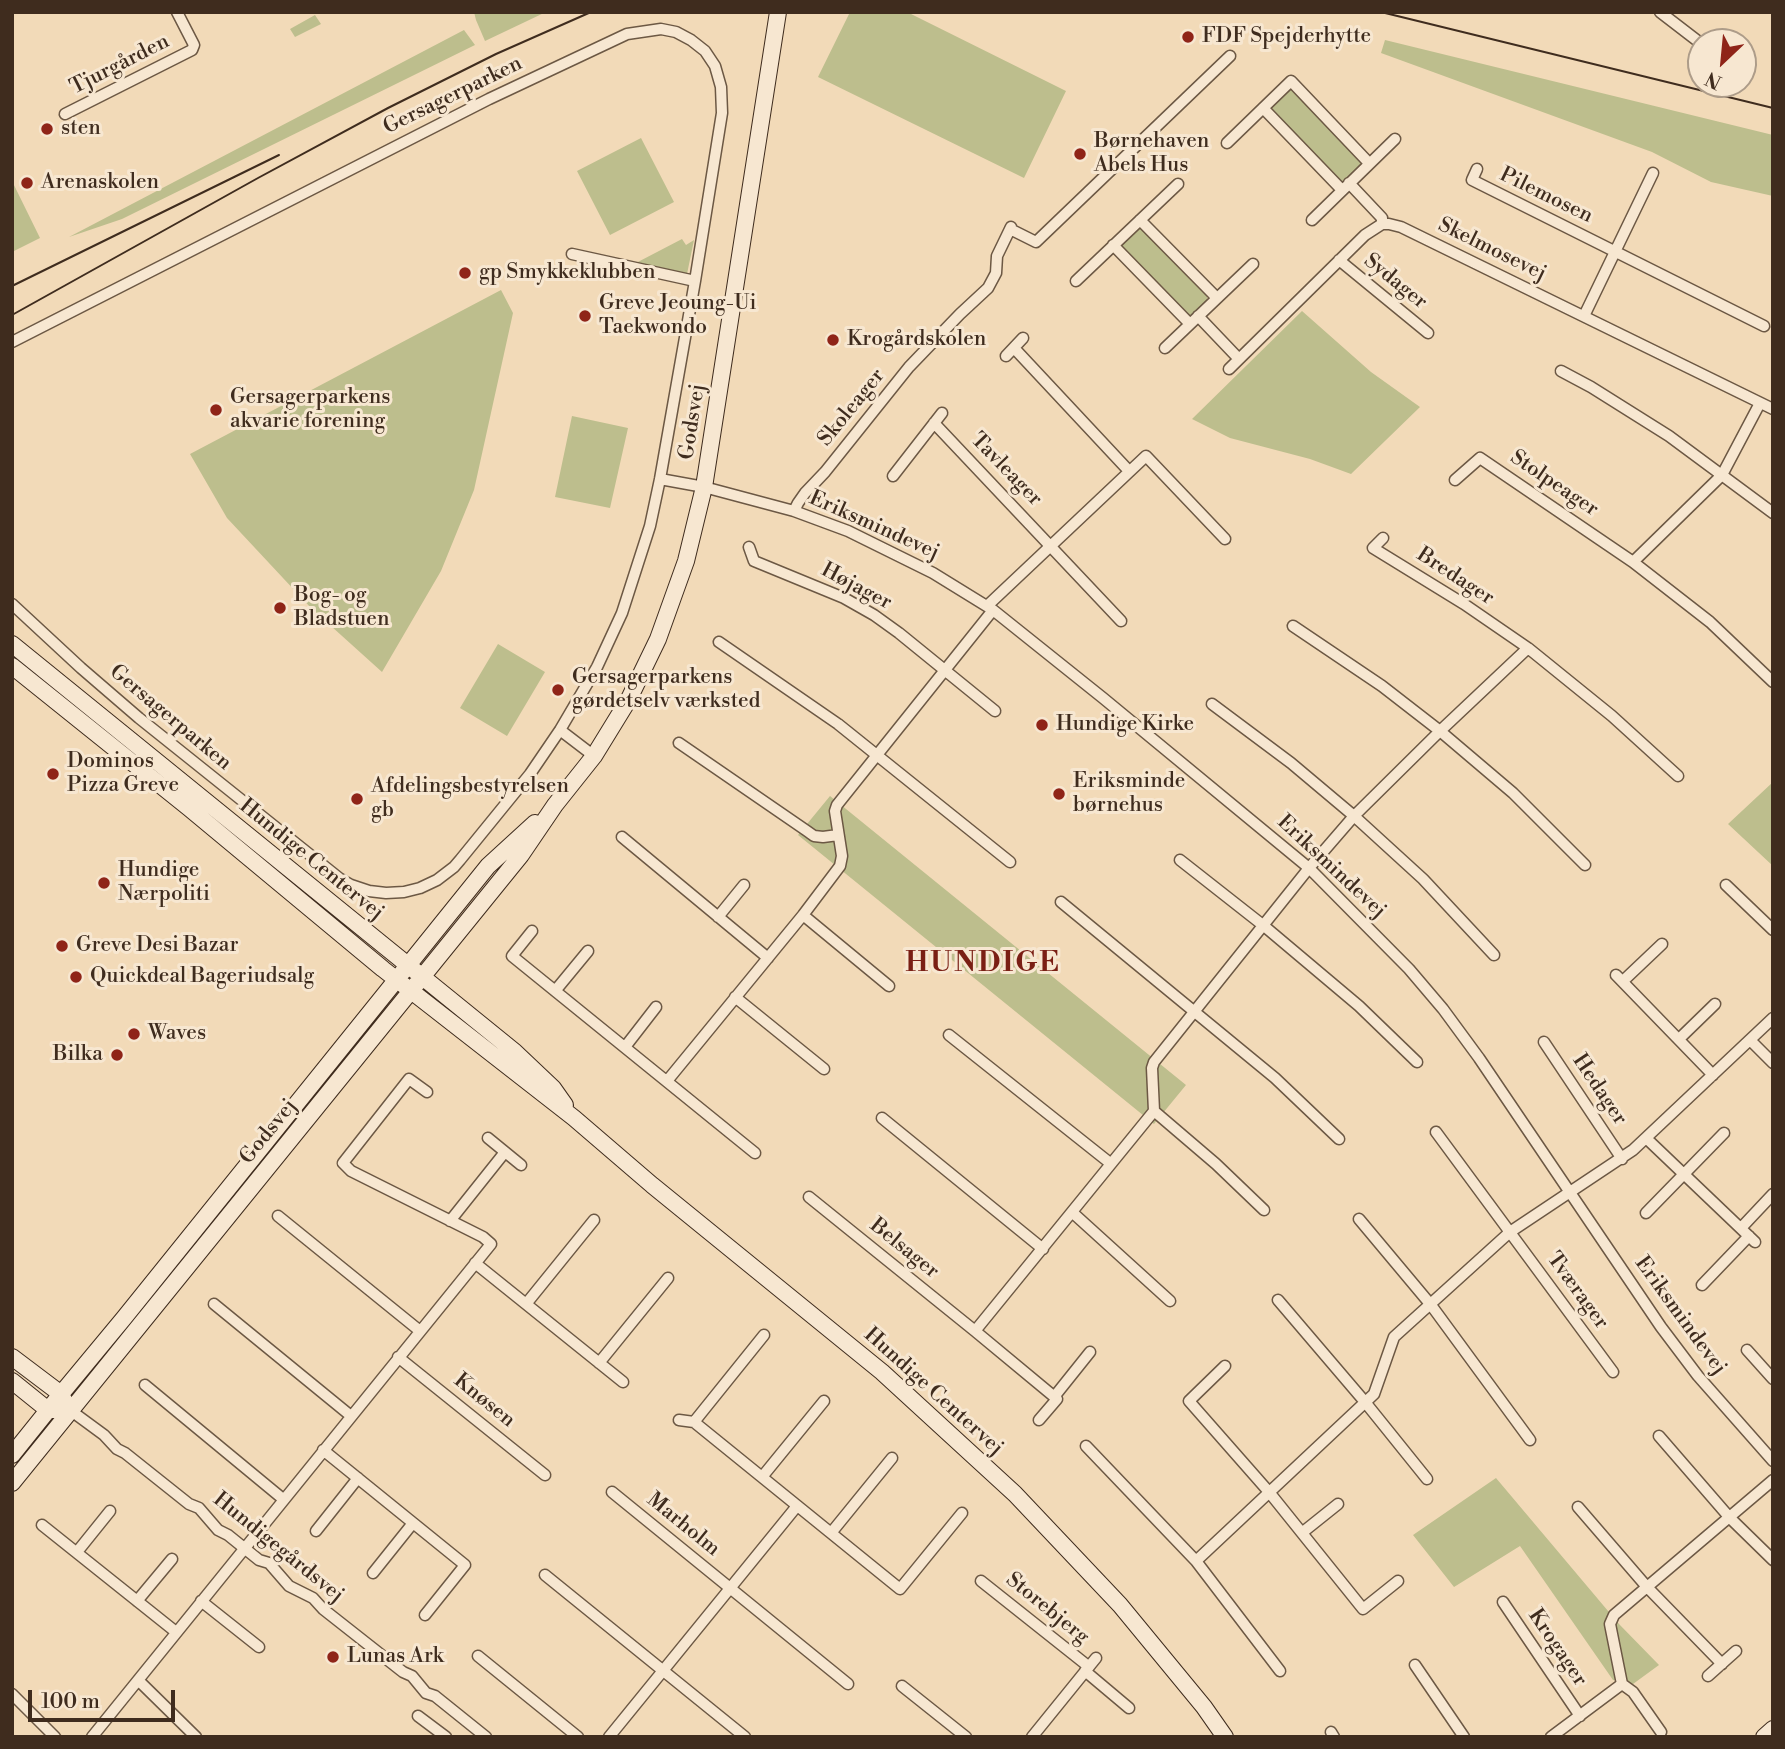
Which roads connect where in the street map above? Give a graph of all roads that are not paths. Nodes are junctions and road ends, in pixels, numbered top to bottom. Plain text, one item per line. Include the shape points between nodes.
1 (177, 12) edge
2 (778, 12) edge
3 (1660, 12) edge
4 (1687, 33) edge
5 (1230, 56) dead end
6 (1263, 108) junction
7 (65, 114) dead end
8 (1395, 139) dead end
9 (1227, 143) dead end
10 (1369, 163) junction
11 (1477, 169) dead end
12 (1653, 173) dead end
13 (1178, 184) dead end
14 (1345, 186) junction
15 (1140, 220) junction
16 (1312, 220) dead end
17 (1382, 224) junction
18 (1114, 245) junction
19 (1614, 251) junction
20 (572, 254) dead end
21 (1339, 260) junction
22 (1253, 264) dead end
23 (695, 281) junction
24 (1076, 281) dead end
25 (1217, 298) junction
26 (1584, 316) junction
27 (1194, 320) junction
28 (1764, 326) dead end
29 (1428, 333) dead end
30 (1023, 338) dead end
31 (12, 342) edge
32 (1165, 348) dead end
33 (1240, 359) junction
34 (1229, 369) dead end
35 (1561, 371) dead end
36 (1760, 403) junction
37 (1773, 410) edge
38 (942, 413) dead end
39 (934, 423) junction
40 (1129, 471) junction
41 (1722, 475) junction
42 (893, 476) dead end
43 (660, 479) junction
44 (1455, 480) dead end
45 (704, 487) junction
46 (794, 511) junction
47 (1773, 513) edge
48 (1383, 538) dead end
49 (1225, 539) dead end
50 (1050, 545) junction
51 (749, 547) dead end
52 (1633, 562) junction
53 (12, 604) edge
54 (990, 608) junction
55 (1121, 621) dead end
56 (1293, 626) dead end
57 (719, 642) dead end
58 (12, 644) edge
59 (1528, 648) junction
60 (12, 666) edge
61 (945, 670) junction
62 (1773, 682) edge
63 (1212, 704) dead end
64 (995, 711) dead end
65 (560, 730) junction
66 (1440, 731) junction
67 (679, 743) dead end
68 (877, 754) junction
69 (594, 756) junction
70 (1678, 776) dead end
71 (555, 805) junction
72 (1354, 817) junction
73 (838, 835) junction
74 (622, 837) dead end
75 (1180, 860) dead end
76 (1010, 862) dead end
77 (1585, 865) dead end
78 (1309, 868) junction
79 (744, 885) dead end
80 (1726, 885) dead end
81 (1061, 902) dead end
82 (803, 915) junction
83 (718, 917) junction
84 (1264, 926) junction
85 (1773, 930) edge
86 (532, 931) dead end
87 (1662, 944) dead end
88 (588, 951) dead end
89 (1494, 955) dead end
90 (768, 958) junction
91 (407, 965) junction
92 (422, 977) junction
93 (396, 979) junction
94 (889, 986) dead end
95 (411, 990) junction
96 (555, 991) junction
97 (735, 997) junction
98 (1716, 1004) dead end
99 (656, 1007) dead end
100 (1194, 1012) junction
101 (1773, 1018) edge
102 (949, 1035) dead end
103 (1679, 1039) junction
104 (1749, 1040) junction
105 (1544, 1042) dead end
106 (625, 1047) junction
107 (1417, 1062) dead end
108 (1773, 1063) edge
109 (824, 1069) dead end
110 (1713, 1075) junction
111 (667, 1082) junction
112 (427, 1092) dead end
113 (1154, 1111) junction
114 (574, 1118) junction
115 (882, 1118) dead end
116 (1436, 1132) dead end
117 (1724, 1133) dead end
118 (488, 1138) dead end
119 (1646, 1138) junction
120 (1339, 1139) dead end
121 (505, 1152) junction
122 (755, 1153) dead end
123 (1622, 1159) junction
124 (1110, 1163) junction
125 (521, 1165) dead end
126 (1684, 1174) junction
127 (1571, 1192) junction
128 (1773, 1194) edge
129 (809, 1197) dead end
130 (1264, 1210) dead end
131 (1073, 1213) junction
132 (1646, 1213) dead end
133 (278, 1216) dead end
134 (1359, 1219) dead end
135 (594, 1220) dead end
136 (450, 1221) junction
137 (1510, 1232) junction
138 (1748, 1235) junction
139 (1043, 1249) junction
140 (475, 1263) junction
141 (668, 1278) dead end
142 (1702, 1285) dead end
143 (1278, 1300) dead end
144 (1170, 1301) dead end
145 (214, 1304) dead end
146 (526, 1304) junction
147 (1431, 1305) junction
148 (420, 1331) junction
149 (975, 1331) junction
150 (764, 1335) dead end
151 (1747, 1350) dead end
152 (1090, 1352) dead end
153 (12, 1357) edge
154 (398, 1357) junction
155 (599, 1363) junction
156 (1225, 1366) dead end
157 (1613, 1372) dead end
158 (1773, 1379) edge
159 (12, 1381) edge
160 (623, 1382) dead end
161 (145, 1385) dead end
162 (61, 1394) junction
163 (1054, 1396) junction
164 (824, 1401) dead end
165 (1365, 1402) junction
166 (48, 1409) junction
167 (70, 1410) junction
168 (351, 1416) junction
169 (679, 1420) dead end
170 (1039, 1420) dead end
171 (694, 1422) junction
172 (1659, 1436) dead end
173 (1530, 1440) dead end
174 (1086, 1446) dead end
175 (323, 1450) junction
176 (12, 1455) edge
177 (892, 1458) dead end
178 (1773, 1461) edge
179 (545, 1475) dead end
180 (762, 1477) junction
181 (358, 1478) junction
182 (1427, 1479) dead end
183 (1773, 1480) edge
184 (12, 1483) edge
185 (612, 1492) dead end
186 (1269, 1492) junction
187 (283, 1499) junction
188 (1338, 1504) dead end
189 (797, 1506) junction
190 (1578, 1507) dead end
191 (110, 1511) dead end
192 (962, 1513) dead end
193 (1730, 1518) junction
194 (413, 1523) junction
195 (43, 1525) dead end
196 (316, 1531) dead end
197 (1303, 1532) junction
198 (831, 1533) junction
199 (244, 1548) junction
200 (77, 1552) junction
201 (172, 1559) dead end
202 (1773, 1560) edge
203 (1196, 1561) junction
204 (373, 1573) dead end
205 (545, 1575) dead end
206 (981, 1581) dead end
207 (1398, 1581) dead end
208 (1647, 1587) junction
209 (730, 1588) junction
210 (900, 1589) junction
211 (137, 1601) junction
212 (201, 1601) junction
213 (904, 1601) dead end
214 (1503, 1602) dead end
215 (425, 1615) dead end
216 (176, 1632) junction
217 (259, 1647) dead end
218 (1736, 1651) dead end
219 (478, 1656) dead end
220 (1722, 1664) junction
221 (1090, 1665) junction
222 (1415, 1665) dead end
223 (663, 1670) junction
224 (1280, 1671) dead end
225 (1708, 1676) dead end
226 (138, 1680) junction
227 (848, 1684) dead end
228 (1622, 1684) junction
229 (902, 1686) dead end
230 (12, 1693) edge
231 (1129, 1708) dead end
232 (418, 1716) dead end
233 (460, 1716) junction
234 (1580, 1716) junction
235 (1773, 1729) edge
236 (1567, 1732) edge
237 (1661, 1732) dead end
238 (1038, 1735) edge
239 (55, 1737) edge
240 (92, 1737) edge
241 (196, 1737) edge
242 (445, 1737) edge
243 (486, 1737) edge
244 (578, 1737) edge
245 (609, 1737) edge
246 (745, 1737) edge
247 (966, 1737) edge
248 (1225, 1737) edge
249 (1464, 1737) edge
250 (1551, 1737) edge
251 (1764, 1737) edge

1 - 7 street, Tjurgården via 192,50
2 - 45 street, Godsvej
3 - 4 street
5 - 46 street, Skoleager via 1036,242 1011,228 988,288 909,368
6 - 9 street
6 - 10 street via 1291,82
6 - 14 street
8 - 10 street
10 - 14 street
11 - 19 street, Pilemosen via 1472,180
12 - 19 street
13 - 15 street
14 - 16 street
14 - 17 street via 1382,218
15 - 18 street
15 - 25 street
17 - 21 street
17 - 26 street, Skelmosevej via 1401,227
18 - 24 street
18 - 27 street
19 - 26 street
19 - 28 street, Pilemosen
20 - 23 street
21 - 29 street, Sydager
21 - 33 street
22 - 25 street
23 - 31 street, Gersagerparken via 722,113 721,87 705,51 676,32 653,29 627,34 489,99
23 - 43 street, Gersagerparken
25 - 27 street
26 - 36 street, Skelmosevej
27 - 32 street
27 - 33 street
30 - 40 street via 1010,352
33 - 34 street
35 - 41 street via 1669,436
36 - 37 street, Skelmosevej
36 - 41 street
38 - 39 street
39 - 42 street
39 - 50 street, Tavleager
40 - 49 street via 1146,456
40 - 50 street
41 - 47 street
41 - 52 street
43 - 45 street
43 - 65 street, Gersagerparken via 622,612
44 - 52 street, Stolpeager via 1480,458
45 - 46 street, Eriksmindevej
45 - 69 street, Godsvej via 686,561 658,639
46 - 54 street, Eriksmindevej via 888,550
48 - 59 street, Bredager via 1373,548
50 - 54 street
50 - 55 street, Tavleager
51 - 61 street, Højager via 754,561 874,615
52 - 62 street, Stolpeager via 1710,622
53 - 65 street, Gersagerparken via 217,782 339,878 369,891 420,888 454,867
54 - 61 street
54 - 78 street, Eriksmindevej
56 - 66 street
57 - 68 street
58 - 91 street, Hundige Centervej
59 - 66 street
59 - 70 street, Bredager
60 - 93 street, Hundige Centervej
61 - 64 street, Højager
61 - 68 street
63 - 72 street
65 - 69 street
66 - 72 street
66 - 77 street via 1513,793
67 - 73 street via 814,836
68 - 73 street via 836,808
68 - 76 street
69 - 71 street, Godsvej
71 - 91 street, Godsvej via 488,866
71 - 92 street, Godsvej via 521,855
72 - 78 street
72 - 89 street via 1423,879
73 - 82 street via 840,866
74 - 83 street
75 - 84 street
78 - 84 street
78 - 127 street, Eriksmindevej via 1443,1009
79 - 83 street
80 - 85 street
81 - 100 street
82 - 90 street
82 - 94 street
83 - 90 street
84 - 100 street
84 - 107 street via 1360,1006
86 - 96 street via 512,956
87 - 103 street via 1620,978
88 - 96 street
90 - 97 street
91 - 92 street, Hundige Centervej
91 - 93 street, Godsvej
92 - 95 street, Godsvej
92 - 114 street, Hundige Centervej via 515,1052 553,1088
93 - 95 street, Hundige Centervej
93 - 162 street, Godsvej
95 - 114 street, Hundige Centervej
95 - 167 street, Godsvej
96 - 106 street
97 - 109 street
97 - 111 street
98 - 103 street
99 - 106 street
100 - 113 street via 1154,1062
100 - 120 street via 1275,1078
101 - 104 street, Hedager
102 - 124 street
103 - 110 street
104 - 108 street
104 - 110 street, Hedager
105 - 123 street, Hedager
106 - 111 street
110 - 119 street, Hedager
111 - 122 street
112 - 136 street via 409,1079 337,1165
113 - 124 street
113 - 130 street
114 - 248 street, Hundige Centervej via 882,1371 1015,1494 1120,1605
115 - 139 street
116 - 137 street, Tværager
117 - 126 street
118 - 121 street
119 - 123 street, Hedager
119 - 126 street, Hedager
121 - 125 street
121 - 136 street
123 - 127 street, Hedager
124 - 131 street
126 - 132 street
126 - 138 street, Hedager
127 - 137 street
127 - 178 street, Eriksmindevej via 1661,1327
128 - 138 street
129 - 149 street, Belsager
131 - 139 street
131 - 144 street
133 - 148 street
134 - 147 street
135 - 146 street
136 - 140 street via 491,1244
137 - 147 street
137 - 157 street, Tværager
138 - 142 street
139 - 149 street
140 - 146 street
140 - 148 street
141 - 155 street
143 - 165 street
145 - 168 street
146 - 155 street
147 - 165 street via 1394,1336 1377,1389
147 - 173 street
148 - 154 street
149 - 163 street, Belsager
150 - 171 street
151 - 158 street
152 - 163 street
153 - 162 street
154 - 168 street
154 - 179 street, Knøsen
155 - 160 street
156 - 186 street via 1189,1401
159 - 166 street
161 - 187 street
162 - 166 street, Godsvej
162 - 167 street
163 - 170 street via 1057,1399
164 - 180 street
165 - 182 street
165 - 186 street
166 - 167 street
166 - 176 street, Godsvej
167 - 184 street, Godsvej
167 - 199 street, Hundigegårdsvej
168 - 175 street
169 - 171 street
171 - 180 street
172 - 193 street
174 - 203 street
175 - 181 street
175 - 187 street
177 - 198 street
180 - 189 street
181 - 194 street
181 - 196 street
183 - 193 street, Krogager
185 - 209 street, Marholm
186 - 197 street
186 - 203 street
187 - 199 street
188 - 197 street
189 - 198 street
189 - 209 street
190 - 208 street
191 - 200 street
192 - 210 street
193 - 202 street
193 - 208 street, Krogager
194 - 204 street
194 - 215 street via 466,1565
195 - 200 street
197 - 207 street via 1363,1609
198 - 210 street
199 - 212 street
199 - 233 street, Hundigegårdsvej via 269,1563 289,1586 313,1598
200 - 211 street
201 - 211 street
203 - 224 street
205 - 223 street
206 - 221 street, Storebjerg
208 - 220 street
208 - 228 street, Krogager via 1614,1615 1610,1624
209 - 223 street
209 - 227 street, Marholm
210 - 213 street
211 - 216 street
212 - 216 street
212 - 217 street
214 - 234 street, Krogager
216 - 226 street
218 - 220 street
219 - 244 street
220 - 225 street
221 - 231 street, Storebjerg
221 - 238 street, Storebjerg
222 - 249 street
223 - 245 street
223 - 246 street
226 - 240 street
226 - 241 street
228 - 234 street, Krogager
228 - 237 street, Krogager
229 - 247 street
230 - 239 street
232 - 242 street
233 - 242 street
233 - 243 street, Hundigegårdsvej
234 - 236 street, Krogager
235 - 251 street
236 - 250 street, Krogager

